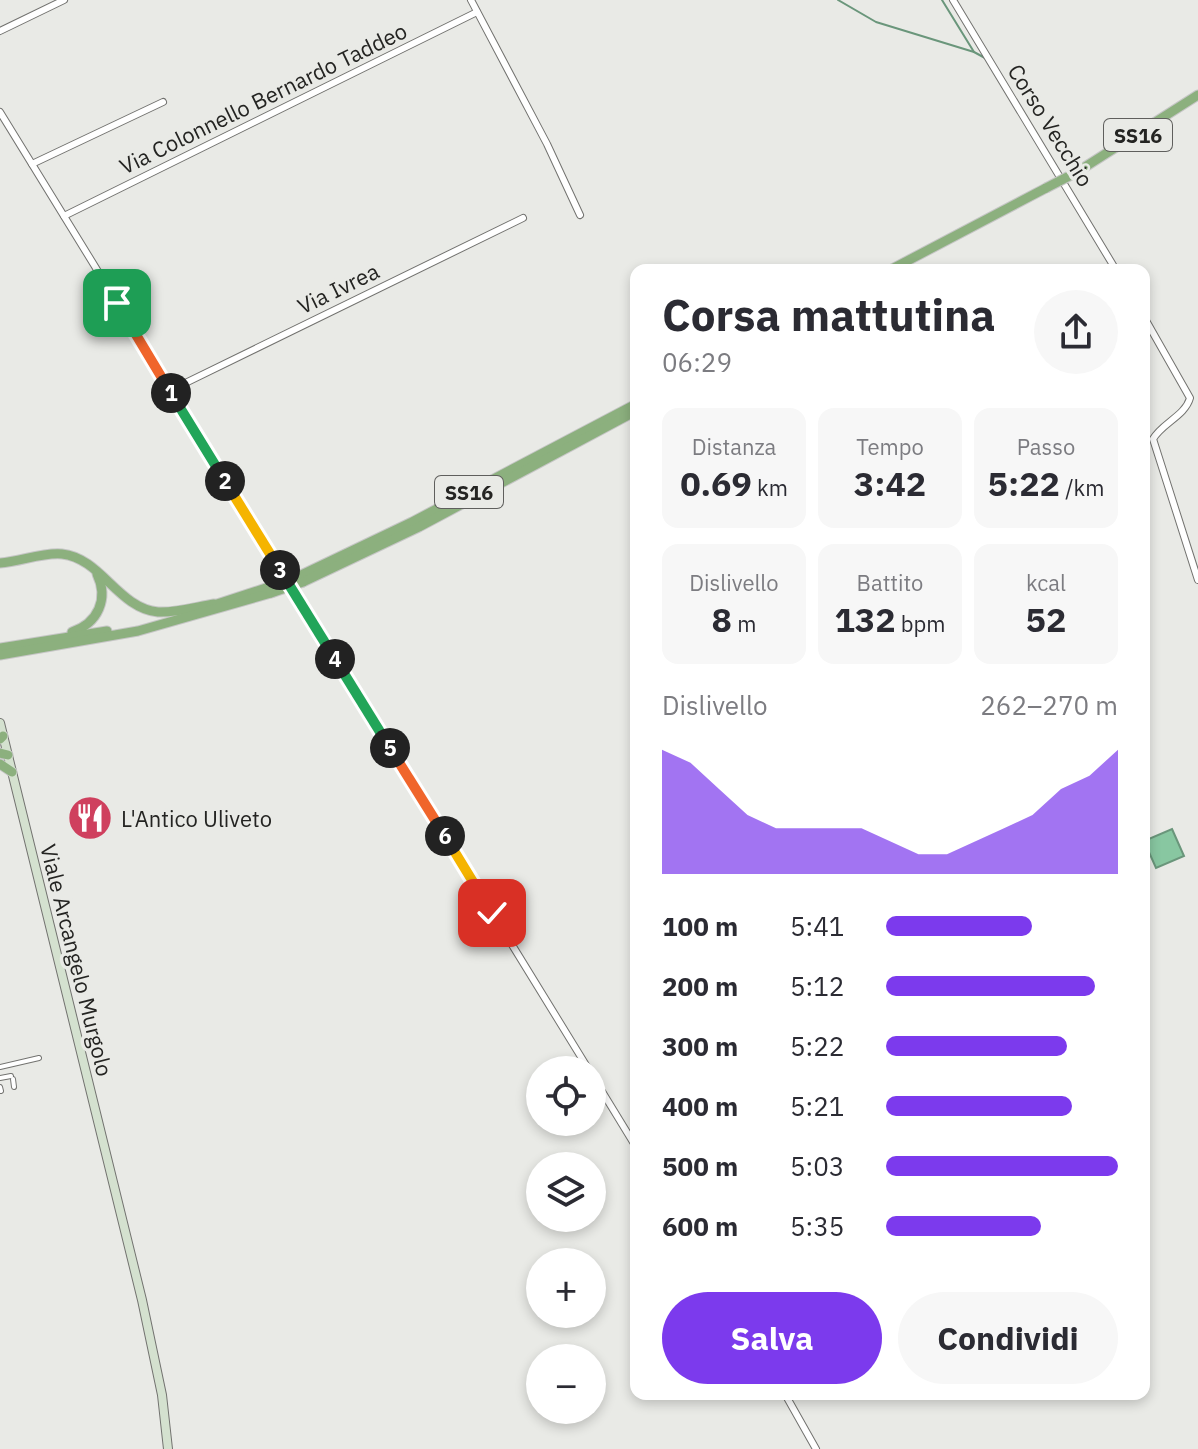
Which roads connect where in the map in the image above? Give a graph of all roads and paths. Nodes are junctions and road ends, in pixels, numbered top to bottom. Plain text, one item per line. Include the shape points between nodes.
1 (64, 0) edge
2 (471, 0) edge
3 (953, 0) edge
4 (477, 12) junction
5 (0, 31) edge
6 (1198, 98) edge
7 (163, 102) dead end
8 (0, 112) edge
9 (32, 164) junction
10 (1048, 190) junction
11 (580, 215) dead end
12 (64, 216) junction
13 (523, 218) dead end
14 (902, 264) edge
15 (913, 264) edge
16 (1112, 264) edge
17 (1150, 328) edge
18 (169, 391) junction
19 (630, 407) edge
20 (630, 414) edge
21 (2, 563) edge
22 (94, 570) junction
23 (301, 579) junction
24 (1198, 580) edge
25 (269, 591) junction
26 (177, 616) junction
27 (160, 619) junction
28 (2, 651) edge
29 (0, 723) edge
30 (2, 738) edge
31 (2, 758) edge
32 (12, 772) joint
33 (580, 1056) edge
34 (39, 1058) dead end
35 (3, 1068) edge
36 (0, 1078) edge
37 (14, 1087) dead end
38 (606, 1098) edge
39 (630, 1137) edge
40 (788, 1400) edge
41 (168, 1449) edge
42 (816, 1449) edge

1 - 5 street
2 - 4 street
3 - 16 street, Corso Vecchio
4 - 11 street
4 - 12 street, Via Colonnello Bernardo Taddeo
6 - 10 highway, SS16, bridge
7 - 9 street
8 - 9 street
9 - 12 street
10 - 14 highway, SS16
10 - 15 highway, SS16
12 - 18 street
13 - 18 street, Via Ivrea
17 - 24 street via 1190,398 1153,439
18 - 33 street
19 - 23 highway, SS16
20 - 23 highway, SS16 via 419,527
21 - 22 highway via 63,554
22 - 27 highway
22 - 28 highway via 103,593 89,624
23 - 25 highway, SS16, bridge
25 - 26 highway, SS16
25 - 26 highway, SS16
26 - 27 highway, SS16
27 - 28 highway, SS16
29 - 30 main road
30 - 31 main road
31 - 32 highway
32 - 41 main road, Viale Arcangelo Murgolo via 119,1205 162,1395
34 - 35 street
36 - 37 street via 12,1077
38 - 39 street
40 - 42 street

